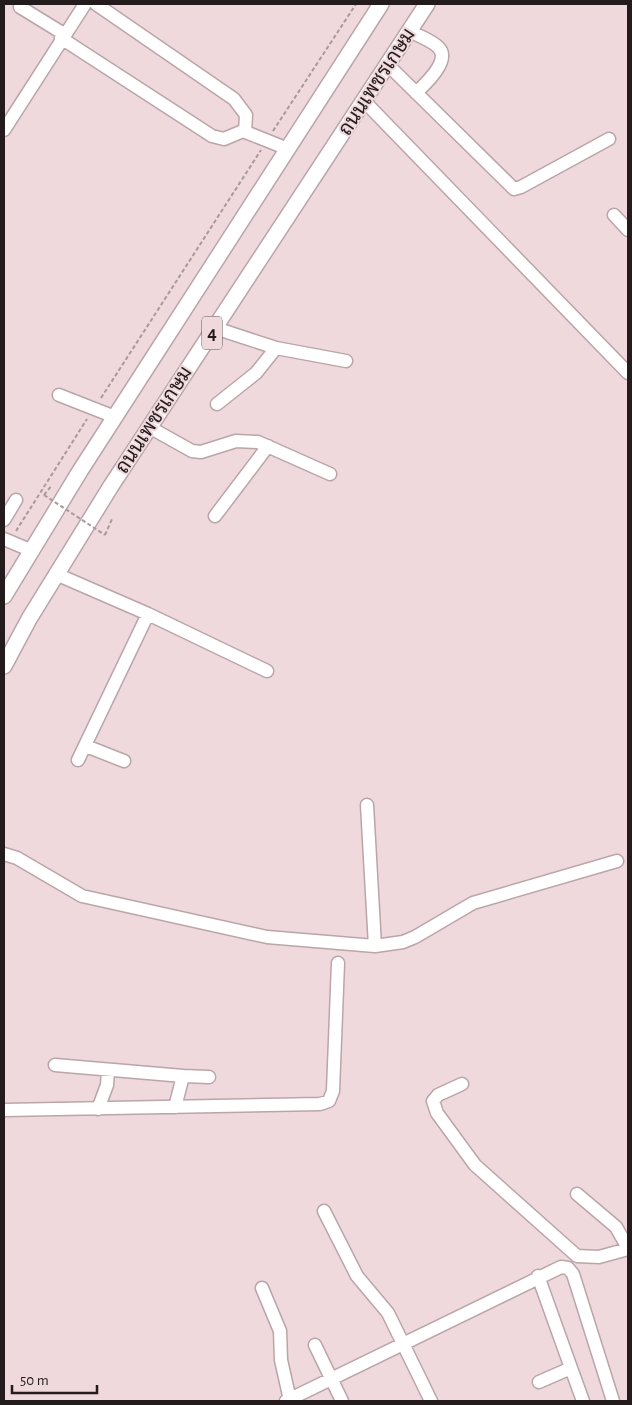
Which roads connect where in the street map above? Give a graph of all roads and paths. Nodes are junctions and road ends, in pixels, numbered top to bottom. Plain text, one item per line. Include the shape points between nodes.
1 (85, 4) edge
2 (96, 4) edge
3 (356, 4) edge
4 (381, 4) edge
5 (427, 4) edge
6 (20, 8) dead end
7 (410, 31) junction
8 (63, 36) junction
9 (388, 65) junction
10 (416, 93) junction
11 (364, 101) junction
12 (4, 130) edge
13 (246, 132) junction
14 (609, 139) dead end
15 (267, 141) junction
16 (288, 149) junction
17 (614, 215) dead end
18 (628, 230) edge
19 (215, 328) junction
20 (276, 348) junction
21 (346, 361) dead end
22 (628, 373) edge
23 (59, 395) dead end
24 (217, 404) dead end
25 (94, 409) junction
26 (115, 417) junction
27 (150, 427) junction
28 (268, 446) junction
29 (330, 474) dead end
30 (52, 485) dead end
31 (16, 500) dead end
32 (216, 516) dead end
33 (112, 519) dead end
34 (4, 520) edge
35 (7, 540) edge
36 (30, 550) junction
37 (56, 574) junction
38 (4, 596) edge
39 (148, 614) junction
40 (4, 666) edge
41 (267, 671) dead end
42 (86, 746) junction
43 (78, 760) dead end
44 (124, 761) dead end
45 (367, 804) dead end
46 (4, 854) edge
47 (617, 861) dead end
48 (375, 946) junction
49 (338, 963) dead end
50 (55, 1065) dead end
51 (108, 1070) junction
52 (183, 1076) junction
53 (210, 1077) dead end
54 (462, 1084) dead end
55 (175, 1107) junction
56 (98, 1109) junction
57 (4, 1110) edge
58 (577, 1194) dead end
59 (324, 1210) dead end
60 (628, 1249) edge
61 (577, 1256) junction
62 (568, 1268) junction
63 (538, 1276) junction
64 (262, 1288) dead end
65 (404, 1343) junction
66 (316, 1345) dead end
67 (571, 1368) junction
68 (331, 1379) junction
69 (539, 1382) dead end
70 (288, 1400) edge
71 (342, 1401) edge
72 (431, 1401) edge
73 (583, 1401) edge
74 (613, 1401) edge

1 - 8 street
2 - 13 street via 234,99 246,115
3 - 15 path
4 - 16 main road, ถนนเพชรเกษม / 4
5 - 7 main road, ถนนเพชรเกษม / 4
6 - 8 street
7 - 9 main road, ถนนเพชรเกษม / 4
7 - 10 street via 439,47 442,54 433,76
8 - 12 street
8 - 13 street via 212,136 224,139
9 - 10 street
9 - 11 main road, ถนนเพชรเกษม / 4
10 - 14 street via 514,188
11 - 19 main road, ถนนเพชรเกษม / 4
11 - 22 street
13 - 15 street
15 - 16 street
15 - 25 path
16 - 26 main road, ถนนเพชรเกษม / 4
17 - 18 street
19 - 20 street
19 - 27 main road, ถนนเพชรเกษม / 4
20 - 21 street
20 - 24 street via 256,373
23 - 25 street
25 - 26 street
25 - 35 path
26 - 36 main road, ถนนเพชรเกษม / 4
27 - 28 street via 192,451 201,452 236,441
27 - 37 main road, ถนนเพชรเกษม / 4
28 - 29 street
28 - 32 street
30 - 33 path, bridge via 44,495 105,535
31 - 34 street
35 - 36 street
36 - 38 main road, ถนนเพชรเกษม / 4
37 - 39 street
37 - 40 main road, ถนนเพชรเกษม / 4
39 - 41 street
39 - 42 street
42 - 43 street
42 - 44 street
45 - 48 street
46 - 48 street via 17,858 82,896 267,937
47 - 48 street via 473,903 415,937
49 - 55 street via 333,1091 329,1100 320,1104
50 - 51 street
51 - 52 street
51 - 56 street via 107,1085
52 - 53 street
52 - 55 street
54 - 61 street via 438,1094 433,1101 437,1113 475,1164
55 - 56 street
56 - 57 street
58 - 60 street via 616,1227
59 - 65 street via 357,1276 388,1313
60 - 61 street via 599,1257
61 - 62 street
62 - 63 street via 561,1267
62 - 74 street via 573,1274
63 - 65 street
63 - 67 street
64 - 70 street via 280,1331
65 - 68 street
65 - 72 street
66 - 68 street
67 - 69 street
67 - 73 street
68 - 70 street
68 - 71 street

